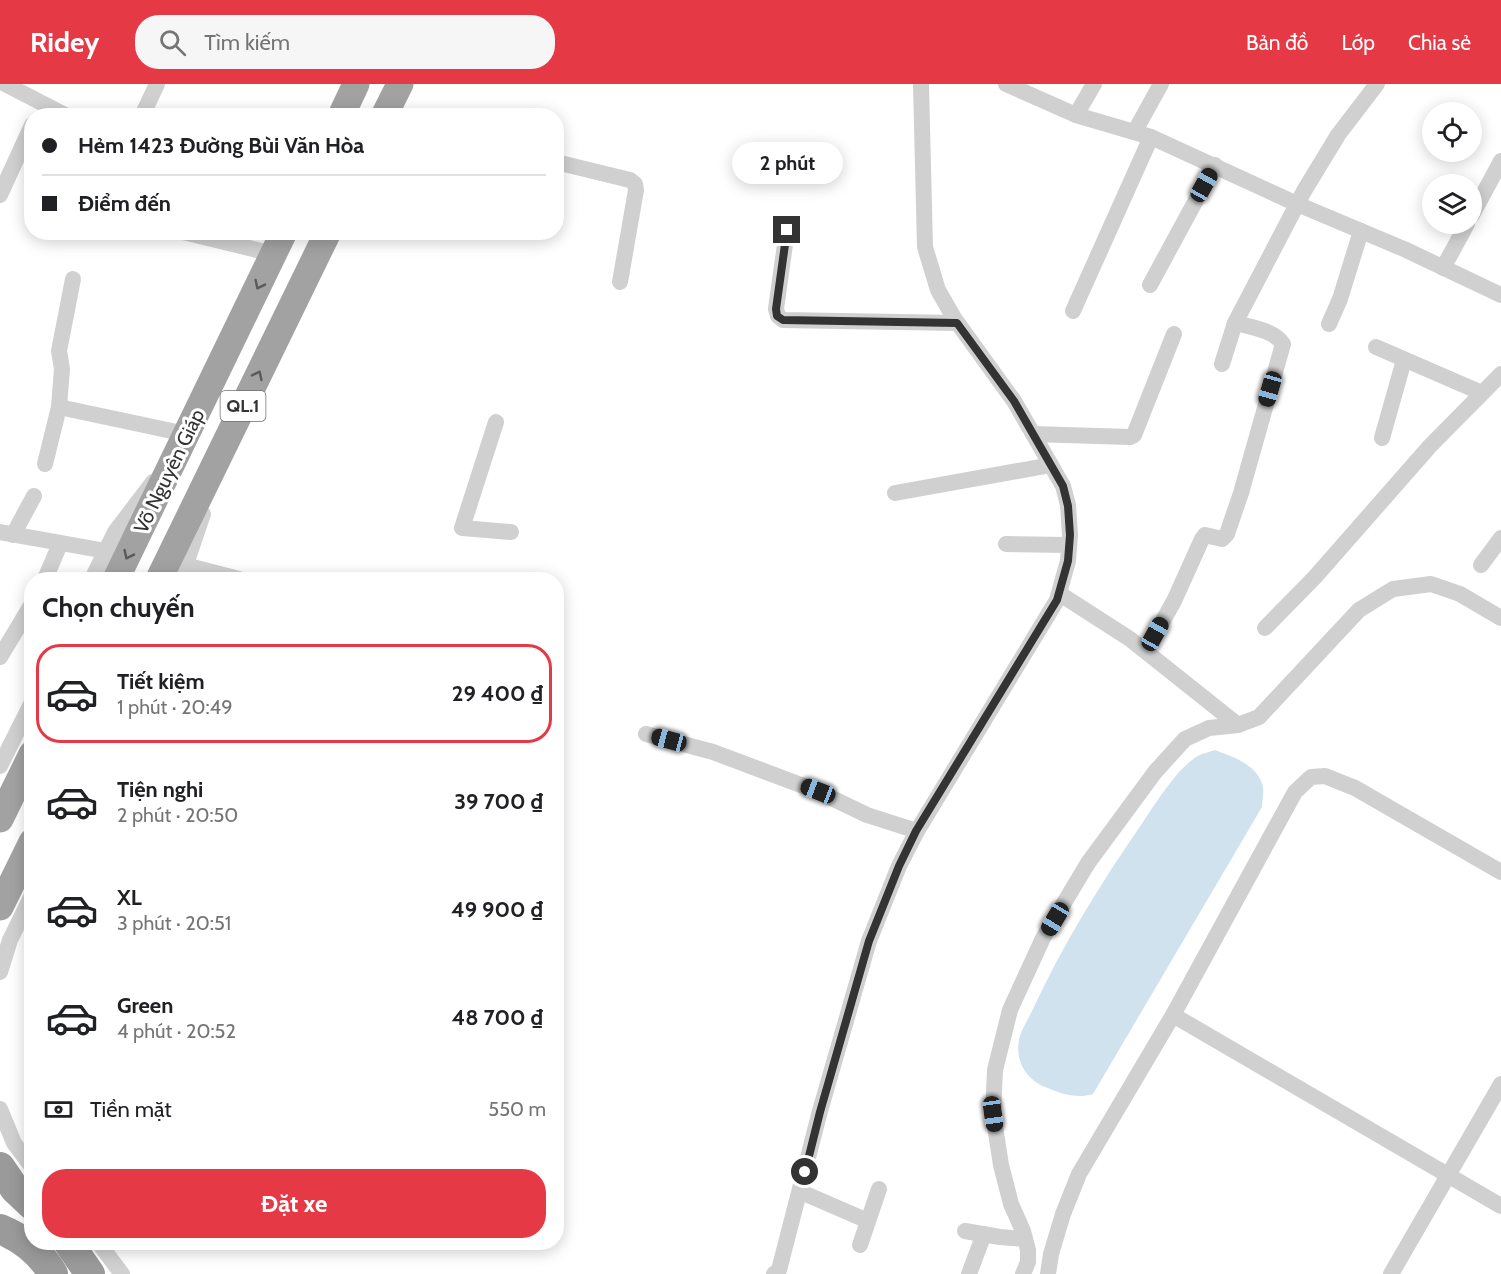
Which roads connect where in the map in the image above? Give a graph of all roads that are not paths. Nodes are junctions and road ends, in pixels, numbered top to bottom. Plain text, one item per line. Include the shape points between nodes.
1 (5, 84) edge
2 (157, 84) edge
3 (356, 84) edge
4 (400, 84) edge
5 (921, 84) edge
6 (1095, 84) edge
7 (1161, 84) edge
8 (1377, 84) edge
9 (1016, 86) edge
10 (37, 108) edge
11 (146, 108) edge
12 (345, 108) edge
13 (388, 108) edge
14 (1076, 115) junction
15 (1143, 134) junction
16 (24, 142) edge
17 (1501, 161) edge
18 (564, 164) edge
19 (1215, 165) junction
20 (0, 195) edge
21 (1482, 196) edge
22 (1297, 204) junction
23 (787, 230) dead end
24 (1361, 231) junction
25 (1462, 234) edge
26 (253, 240) edge
27 (324, 240) edge
28 (279, 243) edge
29 (1443, 268) junction
30 (73, 279) dead end
31 (620, 282) dead end
32 (1150, 285) dead end
33 (1501, 295) edge
34 (1073, 311) dead end
35 (957, 323) junction
36 (1235, 323) junction
37 (1329, 324) dead end
38 (1174, 334) dead end
39 (1376, 347) dead end
40 (1404, 360) junction
41 (1222, 364) dead end
42 (1501, 374) edge
43 (1482, 393) junction
44 (59, 407) junction
45 (496, 422) dead end
46 (1033, 434) junction
47 (229, 435) junction
48 (1382, 438) dead end
49 (184, 439) junction
50 (45, 465) dead end
51 (1051, 465) junction
52 (895, 493) dead end
53 (34, 496) dead end
54 (511, 532) dead end
55 (7, 534) edge
56 (1501, 538) edge
57 (60, 544) junction
58 (1006, 544) dead end
59 (1069, 545) junction
60 (106, 551) junction
61 (1481, 565) dead end
62 (48, 572) edge
63 (96, 572) edge
64 (119, 572) edge
65 (162, 572) edge
66 (183, 572) edge
67 (1060, 594) junction
68 (24, 616) edge
69 (1501, 618) edge
70 (1265, 628) dead end
71 (1146, 651) junction
72 (0, 657) edge
73 (24, 718) edge
74 (1238, 725) junction
75 (646, 734) dead end
76 (0, 766) edge
77 (24, 770) edge
78 (0, 819) edge
79 (916, 831) junction
80 (24, 858) edge
81 (1501, 872) edge
82 (0, 907) edge
83 (24, 911) edge
84 (0, 972) edge
85 (1173, 1015) junction
86 (1501, 1084) edge
87 (0, 1109) edge
88 (24, 1156) edge
89 (0, 1167) edge
90 (1447, 1176) junction
91 (879, 1189) dead end
92 (801, 1192) junction
93 (24, 1197) edge
94 (1501, 1206) edge
95 (868, 1221) junction
96 (0, 1229) edge
97 (965, 1231) dead end
98 (984, 1234) junction
99 (1025, 1239) junction
100 (24, 1243) edge
101 (860, 1245) dead end
102 (32, 1250) edge
103 (74, 1250) edge
104 (104, 1250) edge
105 (777, 1273) edge
106 (53, 1274) edge
107 (90, 1274) edge
108 (122, 1274) edge
109 (969, 1274) edge
110 (1023, 1274) edge
111 (1048, 1274) edge
112 (1391, 1274) edge

1 - 10 street
2 - 11 street
3 - 12 highway
4 - 13 highway
5 - 35 street via 925,247 938,290
6 - 14 street
7 - 15 street
8 - 22 street via 1338,135
9 - 14 street
14 - 15 street
15 - 19 street
15 - 34 street
16 - 20 street
17 - 21 street
18 - 31 street via 635,184
19 - 22 street
19 - 32 street
22 - 24 street
22 - 36 street
23 - 35 street via 776,309 783,320
24 - 29 street
24 - 37 street via 1341,299
25 - 29 street
26 - 28 street
47 -> 27 highway, Võ Nguyên Giáp / QL.1
28 -> 49 highway, Võ Nguyên Giáp / QL.1
29 - 33 street
30 - 44 street via 59,351
35 - 46 street
36 - 41 street
36 - 71 street via 1273,334 1283,344 1227,534 1222,539 1209,535 1202,539
38 - 46 street via 1134,435
39 - 40 street
40 - 43 street
40 - 48 street
42 - 43 street
43 - 70 street
44 - 49 street
44 - 50 street
45 - 54 street via 462,528
46 - 51 street
47 - 65 highway, Võ Nguyên Giáp / QL.1
47 - 66 street
49 - 60 street via 115,532
49 -> 64 highway, Võ Nguyên Giáp / QL.1
51 - 52 street
51 - 59 street via 1063,486 1068,506
53 - 55 street
55 - 57 street
56 - 61 street
57 - 60 street
57 - 62 street
58 - 59 street
59 - 67 street
60 - 63 street
67 - 71 street
67 - 79 street
68 - 72 street
69 - 74 street via 1460,594 1431,584 1393,589 1359,610 1259,717
71 - 74 street
73 - 76 street
74 - 99 street via 1209,728 1185,739 1155,772 1089,863 1043,938 1010,1010 995,1070 993,1114 1001,1165
75 - 79 street via 713,752
77 - 78 highway
79 - 92 street via 869,941
80 - 82 highway
81 - 85 street via 1355,788 1325,776 1311,777 1295,792
83 - 84 street
85 - 90 street
85 - 111 street via 1079,1174 1062,1214
86 - 90 street
87 - 88 street
89 - 93 highway
90 - 94 street
90 - 112 street
91 - 95 street
92 - 95 street
92 - 105 street
95 - 101 street
96 - 100 highway
97 - 98 street
98 - 99 street
98 - 109 street
99 - 110 street via 1028,1262
102 - 106 highway
103 - 107 highway
104 - 108 street

